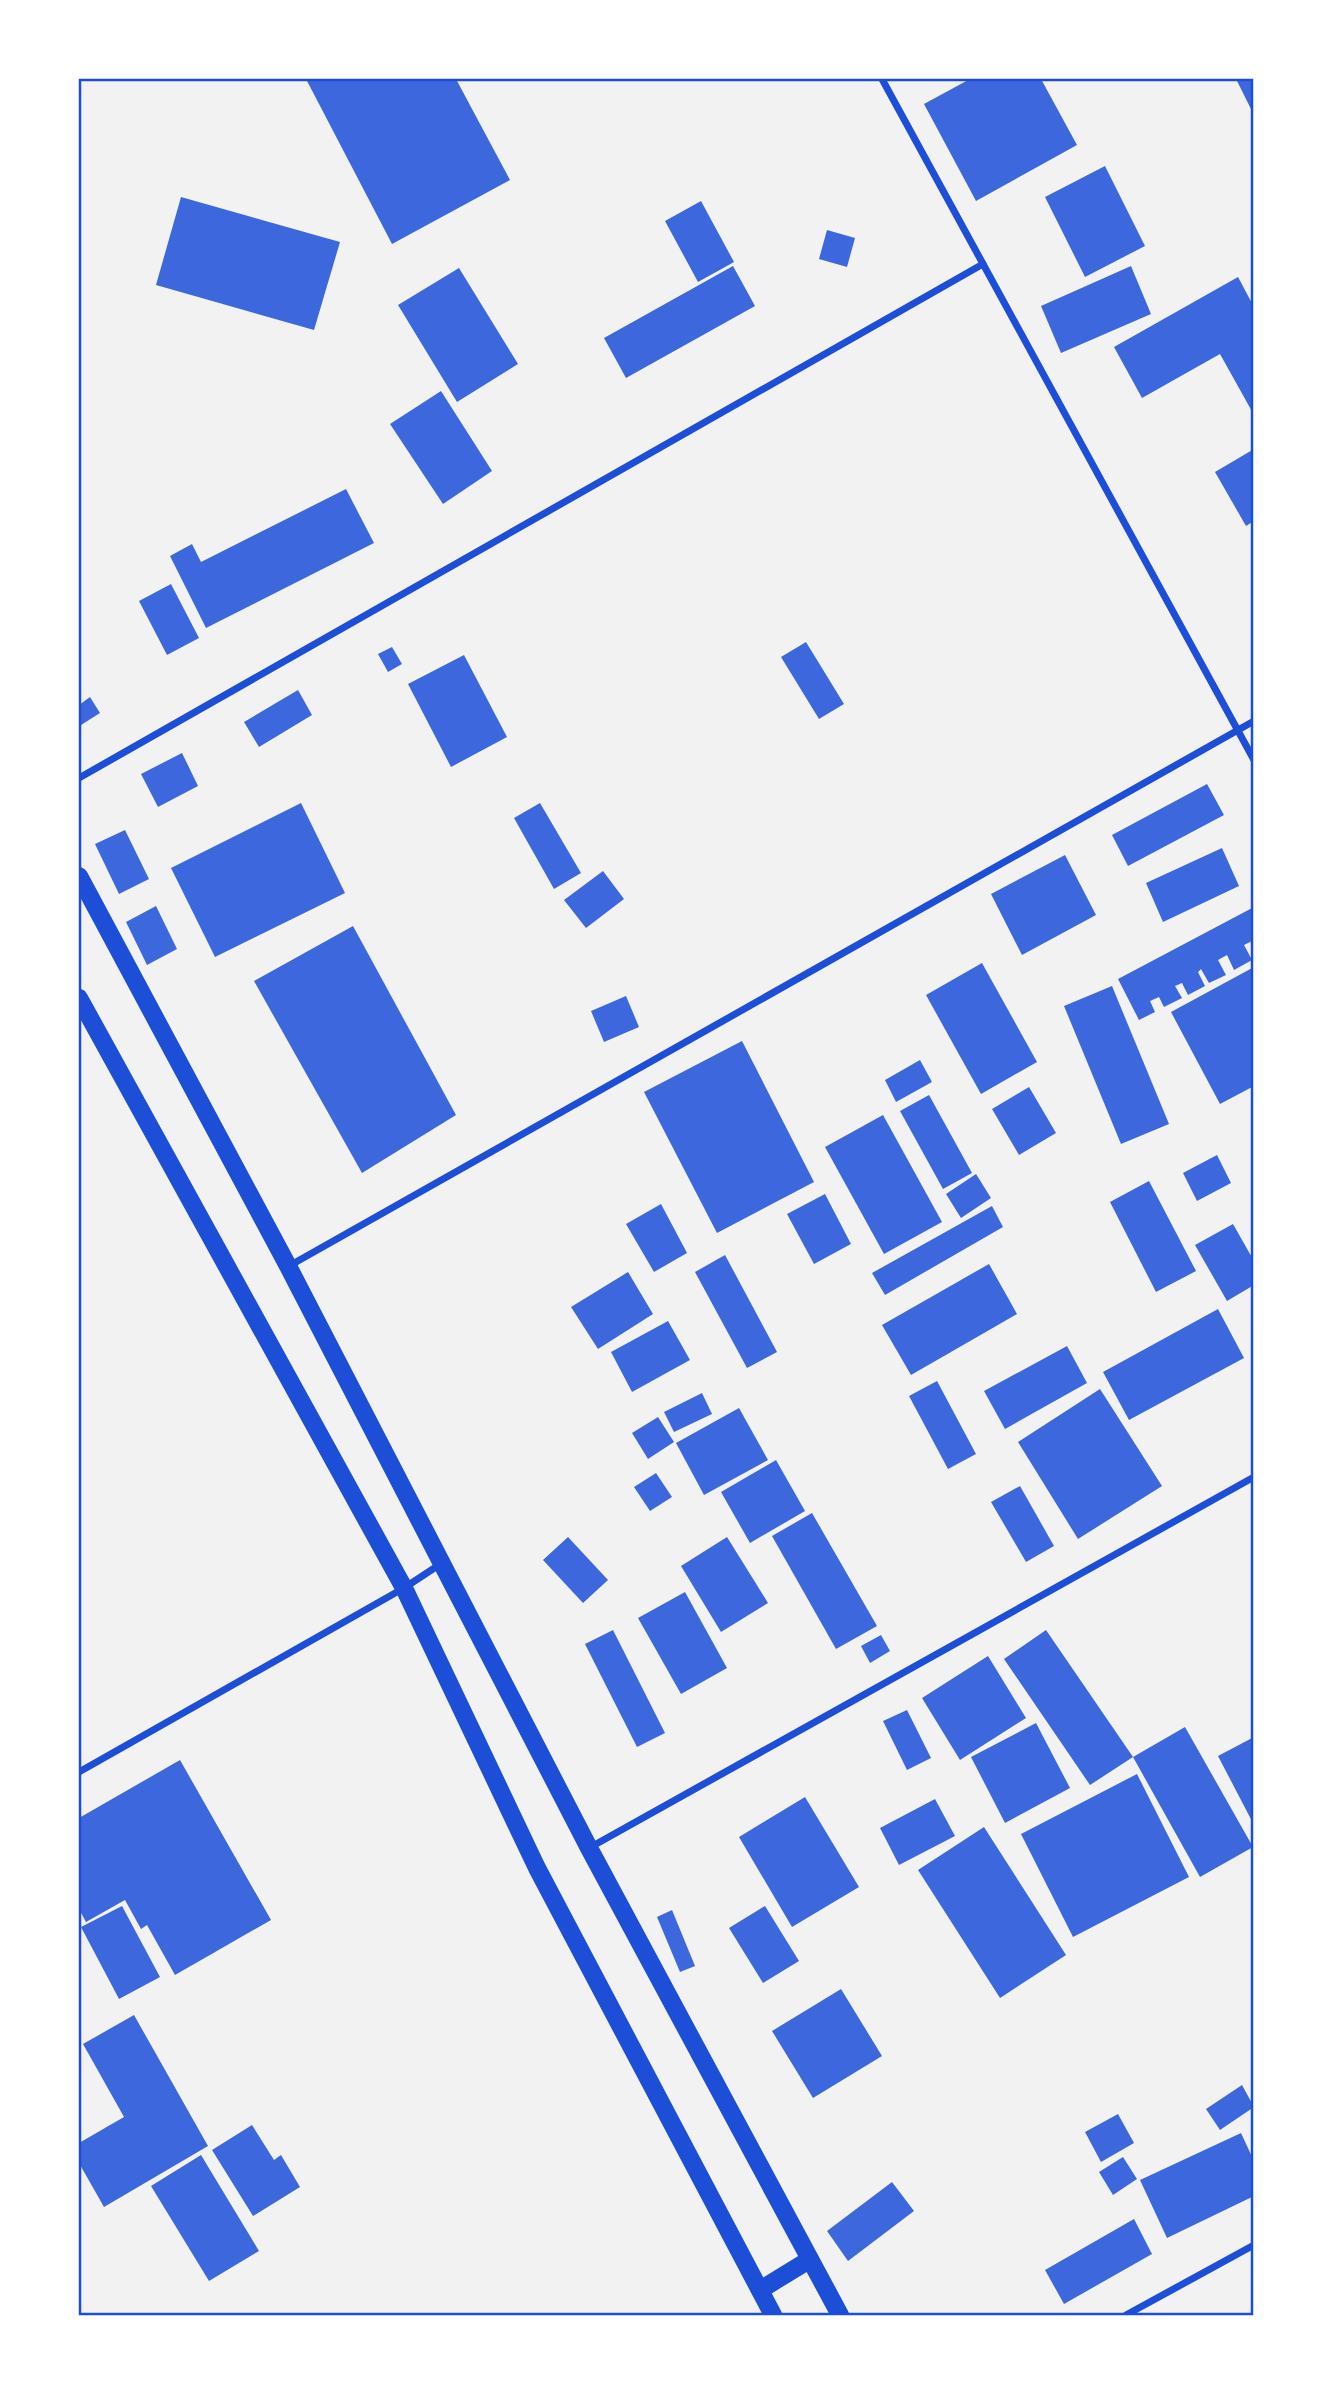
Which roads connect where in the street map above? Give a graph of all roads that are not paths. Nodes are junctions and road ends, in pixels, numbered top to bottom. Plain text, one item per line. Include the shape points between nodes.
1 (882, 79) edge
2 (983, 264) junction
3 (1254, 722) edge
4 (1238, 730) junction
5 (1254, 760) edge
6 (79, 778) edge
7 (79, 876) edge
8 (79, 998) edge
9 (288, 1266) junction
10 (1254, 1477) edge
11 (443, 1563) junction
12 (404, 1588) junction
13 (79, 1772) edge
14 (589, 1848) junction
15 (1254, 2245) edge
16 (810, 2260) junction
17 (760, 2290) junction
18 (773, 2315) edge
19 (840, 2315) edge
20 (1126, 2315) edge

1 - 2 street
2 - 4 street
2 - 6 street
3 - 4 street
4 - 5 street
4 - 9 street
7 - 9 main road
8 - 12 main road
9 - 11 main road
10 - 14 street
11 - 12 street
11 - 14 main road
12 - 13 street
12 - 17 main road via 537,1868
14 - 16 main road
15 - 20 street
16 - 17 main road
16 - 19 main road
17 - 18 main road

